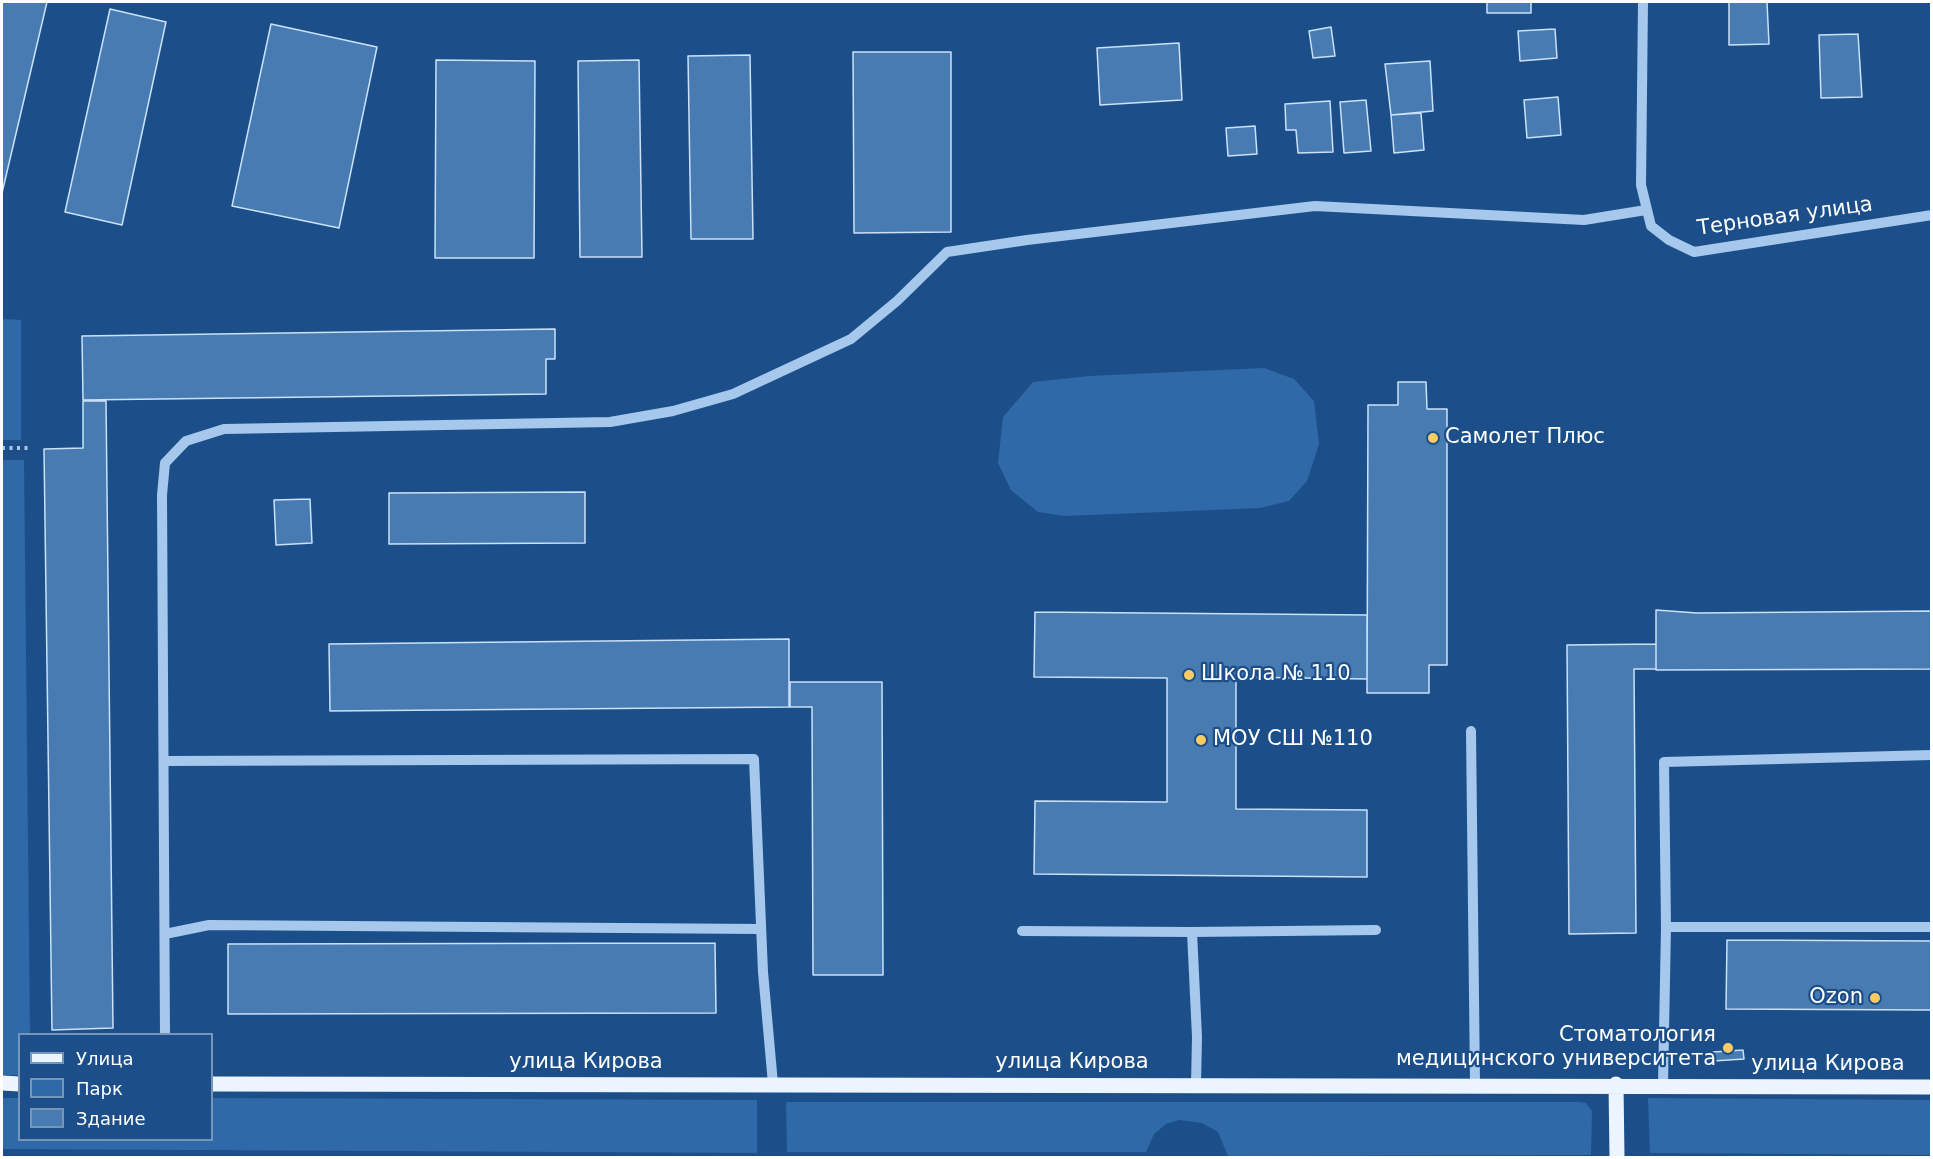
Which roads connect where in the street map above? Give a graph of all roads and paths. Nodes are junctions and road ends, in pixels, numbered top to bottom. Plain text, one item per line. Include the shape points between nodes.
1 (1642, 2) edge
2 (1646, 210) junction
3 (1932, 215) edge
4 (2, 448) edge
5 (30, 448) dead end
6 (1471, 731) dead end
7 (1932, 755) edge
8 (164, 761) junction
9 (1666, 927) junction
10 (1932, 927) edge
11 (761, 929) junction
12 (1376, 930) dead end
13 (1022, 931) dead end
14 (1192, 932) junction
15 (165, 934) junction
16 (165, 1033) edge
17 (2, 1083) edge
18 (18, 1083) edge
19 (213, 1084) edge
20 (772, 1084) junction
21 (1196, 1084) junction
22 (1475, 1084) junction
23 (1616, 1084) junction
24 (1663, 1085) junction
25 (1932, 1087) edge
26 (1617, 1158) edge

1 - 2 street via 1641,185
2 - 3 street, Терновая улица via 1651,226 1694,252
2 - 8 street via 1584,220 1315,206 958,250 947,252 851,339 733,394 672,411 610,422 224,429 186,441 165,463 162,495
4 - 5 path
6 - 22 street
7 - 9 street via 1664,762
8 - 11 street via 754,759
8 - 15 street
9 - 10 street
9 - 24 street
11 - 15 street via 209,925
11 - 20 street
12 - 14 street
13 - 14 street
14 - 21 street
15 - 16 street
17 - 18 main road
19 - 20 main road, улица Кирова
20 - 21 main road, улица Кирова
21 - 22 main road, улица Кирова
22 - 23 main road, улица Кирова
23 - 24 main road, улица Кирова
23 - 26 main road
24 - 25 main road, улица Кирова

